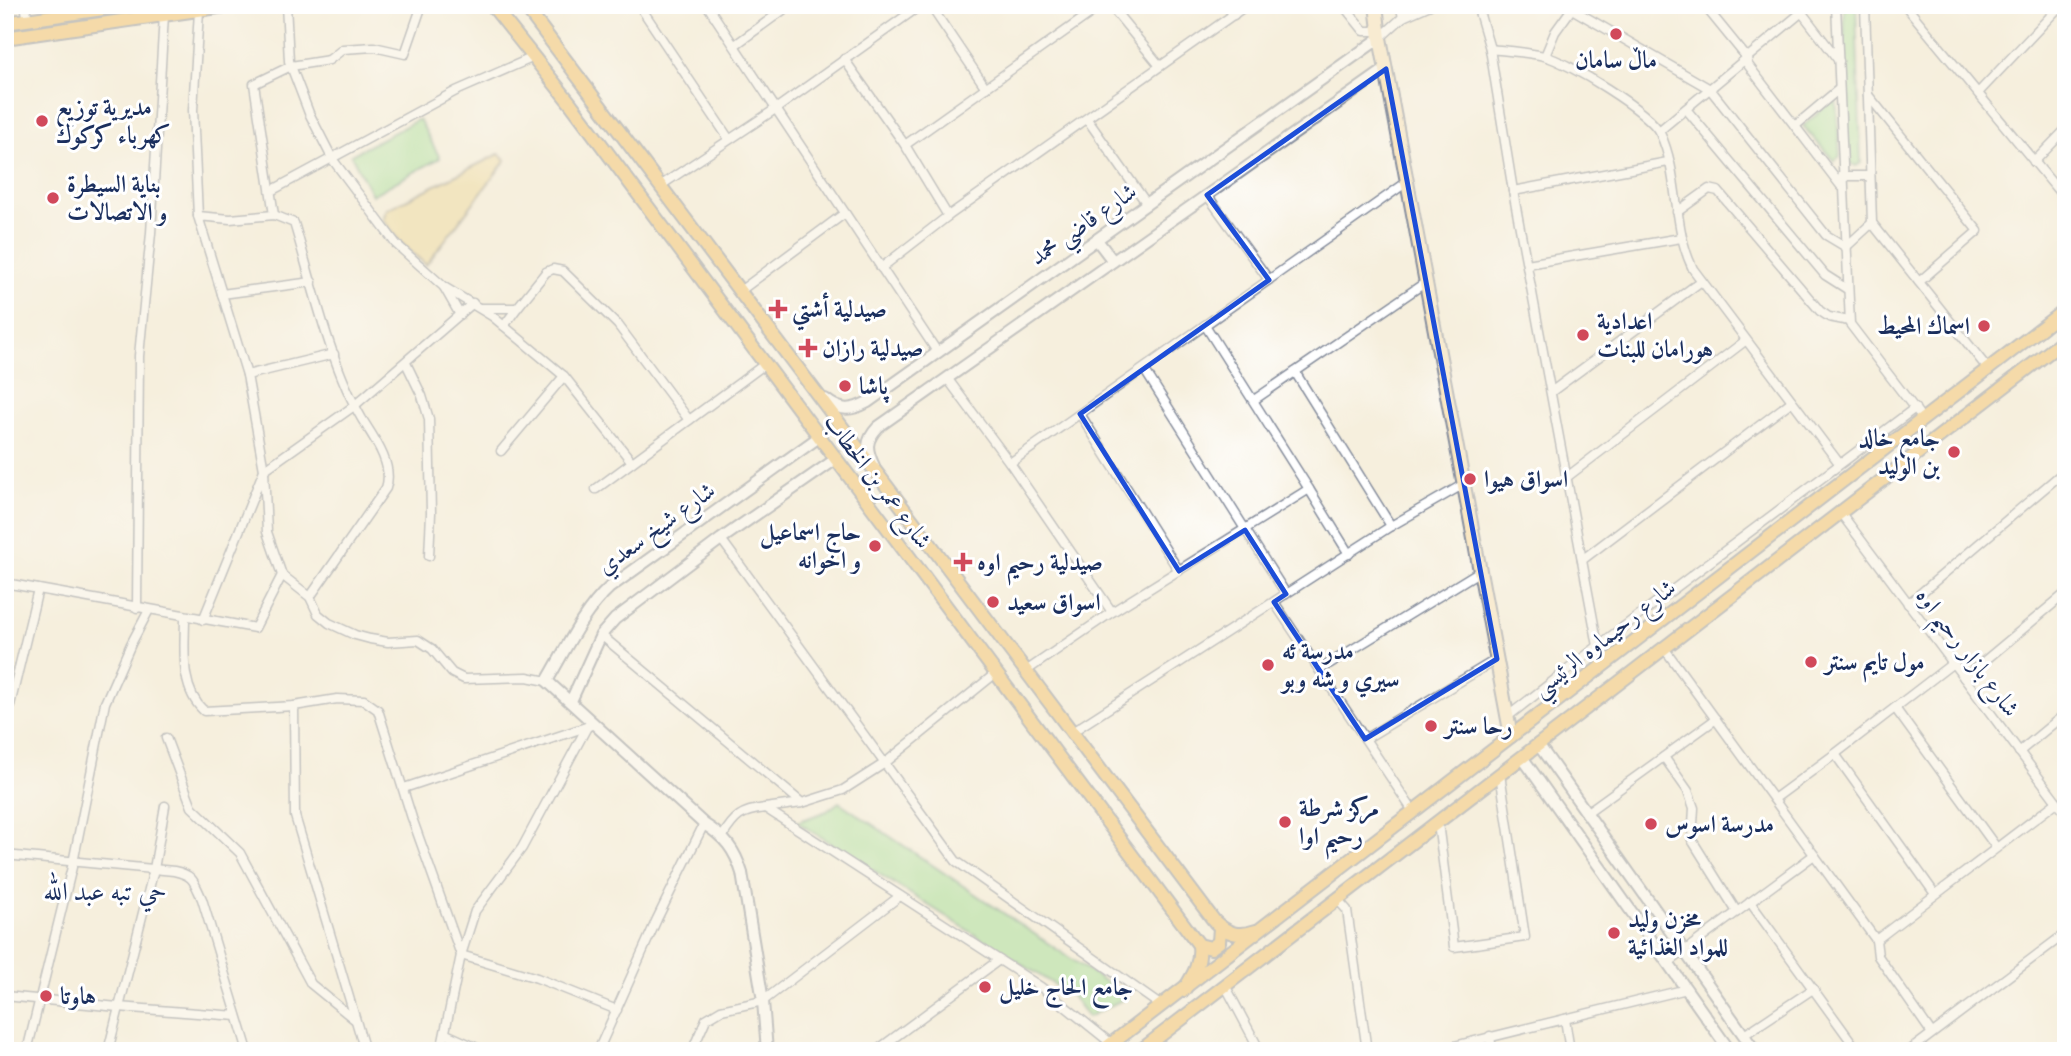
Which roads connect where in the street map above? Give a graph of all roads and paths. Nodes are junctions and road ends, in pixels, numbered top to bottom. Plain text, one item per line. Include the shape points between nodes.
1 (25, 5) edge
2 (131, 5) edge
3 (232, 5) edge
4 (286, 5) edge
5 (422, 5) edge
6 (492, 5) edge
7 (524, 5) edge
8 (639, 5) edge
9 (707, 5) edge
10 (790, 5) edge
11 (921, 5) edge
12 (930, 5) edge
13 (1102, 5) edge
14 (1110, 5) edge
15 (1226, 5) edge
16 (1247, 5) edge
17 (1343, 5) edge
18 (1376, 5) edge
19 (1401, 5) edge
20 (1430, 5) edge
21 (1477, 5) edge
22 (1704, 5) edge
23 (1836, 5) edge
24 (1865, 5) edge
25 (1905, 5) edge
26 (2061, 5) edge
27 (1570, 6) edge
28 (1799, 9) edge
29 (200, 11) junction
30 (164, 15) junction
31 (1234, 15) junction
32 (1403, 17) junction
33 (28, 20) junction
34 (5, 23) edge
35 (1380, 35) junction
36 (5, 38) edge
37 (735, 45) junction
38 (1490, 49) junction
39 (1545, 56) junction
40 (534, 57) junction
41 (844, 59) junction
42 (1746, 60) junction
43 (1839, 61) junction
44 (291, 66) junction
45 (1160, 66) junction
46 (1386, 69) junction
47 (986, 88) junction
48 (1710, 89) junction
49 (1839, 89) junction
50 (1978, 93) junction
51 (1868, 95) junction
52 (776, 108) junction
53 (1686, 109) junction
54 (1087, 119) junction
55 (1795, 126) junction
56 (2066, 129) edge
57 (1659, 131) junction
58 (729, 139) junction
59 (628, 144) junction
60 (905, 145) junction
61 (610, 158) junction
62 (333, 160) junction
63 (1668, 162) junction
64 (2034, 162) junction
65 (1842, 176) junction
66 (1870, 176) junction
67 (1407, 182) junction
68 (660, 186) junction
69 (1842, 188) junction
70 (271, 191) junction
71 (1513, 191) junction
72 (1207, 195) junction
73 (2066, 201) edge
74 (1147, 204) junction
75 (1677, 212) junction
76 (845, 213) junction
77 (198, 215) junction
78 (274, 215) junction
79 (948, 216) junction
80 (1872, 223) junction
81 (696, 233) junction
82 (1681, 238) junction
83 (1097, 240) junction
84 (1846, 247) junction
85 (677, 248) junction
86 (1113, 261) junction
87 (1527, 264) junction
88 (881, 268) junction
89 (1269, 280) junction
90 (312, 282) junction
91 (1426, 282) junction
92 (1700, 282) junction
93 (1919, 282) junction
94 (443, 287) junction
95 (1847, 289) junction
96 (740, 291) junction
97 (222, 294) junction
98 (477, 305) junction
99 (517, 308) junction
100 (2066, 309) edge
101 (460, 315) junction
102 (1849, 321) junction
103 (1205, 325) junction
104 (504, 326) junction
105 (2066, 339) edge
106 (1745, 341) junction
107 (938, 353) junction
108 (334, 354) junction
109 (405, 363) junction
110 (765, 364) junction
111 (1144, 369) junction
112 (1988, 369) junction
113 (1295, 372) junction
114 (247, 375) junction
115 (564, 376) junction
116 (947, 378) junction
117 (809, 383) junction
118 (1551, 392) junction
119 (1254, 400) junction
120 (1792, 401) junction
121 (354, 406) junction
122 (1914, 408) junction
123 (1080, 414) junction
124 (1923, 419) junction
125 (689, 420) junction
126 (819, 437) junction
127 (501, 451) dead end
128 (836, 459) junction
129 (632, 462) junction
130 (1010, 463) junction
131 (1839, 463) junction
132 (264, 470) junction
133 (2066, 470) edge
134 (1567, 477) junction
135 (880, 478) junction
136 (1464, 484) junction
137 (596, 489) dead end
138 (1309, 489) junction
139 (1840, 512) junction
140 (1391, 526) junction
141 (1245, 530) junction
142 (721, 539) junction
143 (1349, 554) junction
144 (429, 556) dead end
145 (1582, 560) junction
146 (1180, 571) junction
147 (1480, 571) junction
148 (282, 575) junction
149 (5, 583) edge
150 (38, 589) junction
151 (967, 593) junction
152 (2066, 593) edge
153 (1286, 594) junction
154 (310, 597) junction
155 (1274, 601) junction
156 (1908, 604) junction
157 (137, 608) junction
158 (947, 608) junction
159 (149, 610) junction
160 (1112, 612) junction
161 (185, 617) junction
162 (203, 620) junction
163 (601, 635) junction
164 (1598, 646) junction
165 (1664, 648) junction
166 (1497, 659) junction
167 (1953, 663) junction
168 (1319, 670) junction
169 (1026, 671) junction
170 (996, 673) junction
171 (1964, 678) junction
172 (547, 681) junction
173 (571, 701) junction
174 (294, 706) junction
175 (1895, 708) junction
176 (2066, 713) edge
177 (1507, 718) junction
178 (1716, 719) junction
179 (591, 725) junction
180 (5, 726) edge
181 (1072, 732) junction
182 (1511, 736) junction
183 (166, 738) dead end
184 (1365, 739) junction
185 (1538, 744) junction
186 (2019, 752) junction
187 (1835, 754) junction
188 (1522, 757) junction
189 (1664, 757) junction
190 (1549, 759) junction
191 (884, 763) junction
192 (1534, 772) junction
193 (1500, 774) junction
194 (404, 788) junction
195 (1774, 799) junction
196 (2057, 802) junction
197 (802, 803) junction
198 (164, 806) dead end
199 (765, 807) junction
200 (1413, 811) junction
201 (1586, 813) junction
202 (2066, 814) edge
203 (1137, 819) junction
204 (1402, 820) junction
205 (1438, 823) junction
206 (705, 824) junction
207 (1118, 835) junction
208 (722, 836) junction
209 (1416, 840) junction
210 (1375, 841) junction
211 (1996, 846) junction
212 (5, 855) edge
213 (1814, 855) junction
214 (1390, 860) junction
215 (73, 863) junction
216 (154, 869) junction
217 (1935, 894) junction
218 (900, 896) junction
219 (1338, 900) junction
220 (1750, 902) junction
221 (1737, 912) junction
222 (1220, 927) junction
223 (1263, 928) junction
224 (2066, 933) edge
225 (1876, 940) junction
226 (1199, 944) junction
227 (1683, 950) junction
228 (461, 955) junction
229 (999, 960) junction
230 (1668, 963) junction
231 (1226, 987) junction
232 (1687, 989) junction
233 (1813, 989) junction
234 (1184, 990) junction
235 (5, 996) edge
236 (38, 999) junction
237 (763, 1001) junction
238 (1160, 1005) junction
239 (118, 1007) junction
240 (617, 1010) junction
241 (237, 1016) junction
242 (354, 1019) junction
243 (1565, 1019) junction
244 (1931, 1032) junction
245 (446, 1034) junction
246 (1744, 1035) junction
247 (1490, 1036) junction
248 (1107, 1047) edge
249 (27, 1051) edge
250 (108, 1051) edge
251 (247, 1051) edge
252 (365, 1051) edge
253 (441, 1051) edge
254 (484, 1051) edge
255 (598, 1051) edge
256 (692, 1051) edge
257 (767, 1051) edge
258 (876, 1051) edge
259 (1140, 1051) edge
260 (1259, 1051) edge
261 (1367, 1051) edge
262 (1434, 1051) edge
263 (1492, 1051) edge
264 (1570, 1051) edge
265 (1730, 1051) edge
266 (1755, 1051) edge
267 (1858, 1051) edge
268 (1909, 1051) edge

1 - 33 street
2 - 33 main road
3 - 29 main road
4 - 44 street
5 - 44 street via 405,54 374,47 343,48 329,60
6 - 40 main road, شارع عمر بن الخطاب
7 - 59 main road, شارع عمر بن الخطاب
8 - 58 street
9 - 37 street
10 - 37 street
11 - 41 street
12 - 47 street
13 - 47 street
14 - 45 street
15 - 31 street
16 - 31 street
17 - 35 street via 1364,32
18 - 35 main road
19 - 32 street
20 - 32 street
21 - 38 street
22 - 42 street
23 - 43 street
24 - 51 street
25 - 50 street
26 - 50 street
27 - 39 street
27 - 48 street
28 - 42 street
28 - 43 street
29 - 30 main road
29 - 77 street via 193,110
30 - 36 main road
30 - 157 street via 139,356
31 - 45 street
32 - 35 street
33 - 34 main road
35 - 46 main road
35 - 74 street, شارع قاضي محمد
37 - 52 street
38 - 39 street
38 - 71 street
39 - 57 street via 1594,80
40 - 61 main road, شارع عمر بن الخطاب
40 - 62 street via 456,92
41 - 52 street
41 - 60 street
42 - 48 street
42 - 55 street
43 - 49 street
44 - 62 street
44 - 70 street via 254,84
45 - 54 street
46 - 67 main road
46 - 72 street, شارع قاضي محمد
47 - 60 street
48 - 53 street
48 - 84 street via 1826,235
49 - 55 street
49 - 65 street
50 - 64 street
51 - 66 street
51 - 93 street via 1978,231
52 - 58 street
52 - 76 street
53 - 57 street
53 - 95 street via 1825,275
54 - 74 street
54 - 79 street
55 - 69 street
56 - 64 street
57 - 63 street
58 - 68 street
59 - 61 main road
59 - 68 main road, شارع عمر بن الخطاب
60 - 79 street
61 - 85 main road, شارع عمر بن الخطاب
62 - 70 street
62 - 94 street via 396,244
63 - 71 street
63 - 75 street
64 - 73 street
65 - 66 street
65 - 69 street
66 - 80 street
67 - 89 street
67 - 91 main road
68 - 81 main road, شارع عمر بن الخطاب
69 - 84 street
70 - 78 street
71 - 87 street
72 - 86 street, شارع قاضي محمد
72 - 89 street
74 - 83 street, شارع قاضي محمد
75 - 82 street
75 - 102 street via 1709,189 1718,191 1820,311
76 - 88 street
76 - 96 street
77 - 78 street via 230,219
77 - 97 street
78 - 90 street via 294,223
79 - 88 street
80 - 84 street
80 - 93 street
81 - 85 main road
81 - 96 main road, شارع عمر بن الخطاب
82 - 87 street
82 - 92 street
83 - 86 street
83 - 107 street, شارع قاضي محمد
84 - 95 street
85 - 110 main road, شارع عمر بن الخطاب
86 - 116 street, شارع قاضي محمد
87 - 118 street
88 - 107 street
89 - 103 street
90 - 97 street
90 - 108 street
91 - 113 street
91 - 136 main road
92 - 106 street
92 - 118 street
93 - 112 street
94 - 98 street
94 - 101 street
95 - 102 street
96 - 117 main road, شارع عمر بن الخطاب
97 - 114 street
98 - 99 street
98 - 101 street
98 - 104 street
99 - 104 street
99 - 125 street via 546,272 563,271 618,326
100 - 112 main road, شارع رحيماوه الرئيسي
101 - 109 street
102 - 122 street
103 - 111 street
103 - 119 street
104 - 115 street
105 - 139 main road, شارع رحيماوه الرئيسي
106 - 120 street
106 - 134 street
107 - 117 street, شارع قاضي محمد via 854,410 833,406
108 - 114 street
108 - 121 street
109 - 121 street
109 - 144 street via 429,419
110 - 125 street
110 - 126 main road, شارع عمر بن الخطاب
111 - 123 street
111 - 141 street
112 - 124 main road, شارع رحيماوه الرئيسي
113 - 119 street
113 - 140 street
114 - 132 street
115 - 127 street
115 - 129 street
116 - 130 street
116 - 135 street, شارع قاضي محمد via 869,437 870,457
117 - 135 main road, شارع عمر بن الخطاب
118 - 134 street
119 - 138 street
120 - 131 street
120 - 145 street
121 - 132 street
121 - 154 street via 380,450 389,479
122 - 124 street
122 - 131 street
123 - 130 street
123 - 146 street
124 - 182 main road, شارع رحيماوه الرئيسي
125 - 129 street
126 - 128 main road, شارع عمر بن الخطاب
126 - 172 street, شارع شيخ سعدي via 609,588 583,619
128 - 142 street, شارع شيخ سعدي
128 - 158 main road, شارع عمر بن الخطاب
129 - 137 street
130 - 160 street
131 - 164 street
132 - 148 street via 267,531
132 - 162 street
133 - 156 street
134 - 145 street
135 - 151 main road, شارع عمر بن الخطاب
136 - 140 street
136 - 147 main road
138 - 141 street
138 - 143 street
139 - 156 street, شارع بازار رحيم اوه
139 - 165 main road, شارع رحيماوه الرئيسي
140 - 143 street
141 - 146 street
141 - 153 street
142 - 163 street, شارع شيخ سعدي via 615,618
142 - 191 street
143 - 153 street
145 - 164 street
146 - 160 street
147 - 166 main road
147 - 168 street
148 - 154 street
148 - 162 street via 255,628
149 - 150 street
150 - 157 street
150 - 180 street
151 - 158 main road
151 - 169 main road, شارع عمر بن الخطاب
152 - 171 street
153 - 155 street
154 - 172 street via 318,614 329,623 388,642 426,643 452,673 464,679 527,677
155 - 168 street
155 - 181 street
156 - 167 street, شارع بازار رحيم اوه
157 - 159 street
158 - 170 main road, شارع عمر بن الخطاب
159 - 161 street
159 - 215 street via 105,703
160 - 169 street
161 - 162 street
161 - 174 street via 188,688 204,711
163 - 173 street, شارع شيخ سعدي
163 - 197 street
164 - 177 street
165 - 178 street
165 - 185 main road, شارع رحيماوه الرئيسي
166 - 177 main road
166 - 184 street
167 - 171 street, شارع بازار رحيم اوه
167 - 175 street
168 - 184 street
169 - 181 main road, شارع عمر بن الخطاب
170 - 191 street
170 - 207 main road, شارع عمر بن الخطاب
171 - 186 street, شارع بازار رحيم اوه
172 - 173 street
173 - 179 street
174 - 194 street via 364,700 378,710
174 - 242 street via 295,816
175 - 187 street
175 - 211 street
176 - 186 street
177 - 182 main road
178 - 189 street
178 - 195 street
179 - 194 street
179 - 206 street
179 - 228 street via 522,848 475,911
181 - 203 main road, شارع عمر بن الخطاب
182 - 200 main road, شارع رحيماوه الرئيسي
183 - 242 street via 192,807 240,853 311,984
184 - 200 street
185 - 188 main road, شارع رحيماوه الرئيسي
185 - 190 street
186 - 196 street, شارع بازار رحيم اوه
187 - 195 street
187 - 217 street
188 - 192 street
188 - 193 main road, شارع رحيماوه الرئيسي
189 - 201 street
189 - 221 street via 1694,808 1692,839
190 - 192 street
190 - 201 street
191 - 197 street via 843,790
191 - 238 street via 956,861
192 - 230 street
193 - 205 main road, شارع رحيماوه الرئيسي
193 - 205 street via 1525,937 1454,947
194 - 228 street
195 - 213 street
196 - 202 street, شارع بازار رحيم اوه
196 - 211 street
197 - 199 street
198 - 216 street
199 - 208 street via 747,810
199 - 218 street
200 - 204 main road, شارع رحيماوه الرئيسي
201 - 227 street
203 - 207 main road
203 - 222 main road, شارع عمر بن الخطاب
204 - 209 main road via 1399,835
204 - 210 main road, شارع رحيماوه الرئيسي
205 - 209 main road, شارع رحيماوه الرئيسي
206 - 208 street
206 - 240 street
207 - 226 main road, شارع عمر بن الخطاب
208 - 237 street via 736,853 742,873
209 - 214 main road, شارع رحيماوه الرئيسي
210 - 214 main road via 1389,840
210 - 223 main road, شارع رحيماوه الرئيسي
211 - 217 street
212 - 215 street
213 - 220 street
213 - 225 street
214 - 219 main road, شارع رحيماوه الرئيسي
215 - 216 street
215 - 236 street
216 - 239 street
216 - 241 street via 193,879
217 - 225 street
218 - 229 street
218 - 237 street
219 - 231 main road, شارع رحيماوه الرئيسي
219 - 261 street via 1347,910
220 - 221 street
220 - 233 street
221 - 227 street
222 - 223 main road via 1242,935
222 - 226 main road via 1219,942 1212,948
223 - 234 main road, شارع رحيماوه الرئيسي
224 - 244 street
225 - 244 street via 1878,956
226 - 234 main road via 1197,969
227 - 230 street
227 - 246 street
228 - 240 street via 537,978
228 - 245 street
229 - 248 street via 1041,987
229 - 258 street
230 - 232 street
231 - 259 main road, شارع رحيماوه الرئيسي
231 - 260 street
232 - 243 street
232 - 265 street
233 - 246 street
233 - 267 street
234 - 238 main road, شارع رحيماوه الرئيسي
235 - 236 street
236 - 239 street
236 - 249 street
237 - 256 street via 721,1010 706,1019
237 - 257 street
238 - 248 main road, شارع رحيماوه الرئيسي
239 - 241 street
239 - 250 street
240 - 255 street
241 - 251 street
242 - 252 street
243 - 247 street
243 - 264 street
244 - 268 street
245 - 253 street
245 - 254 street
246 - 266 street
247 - 262 street
247 - 263 street

